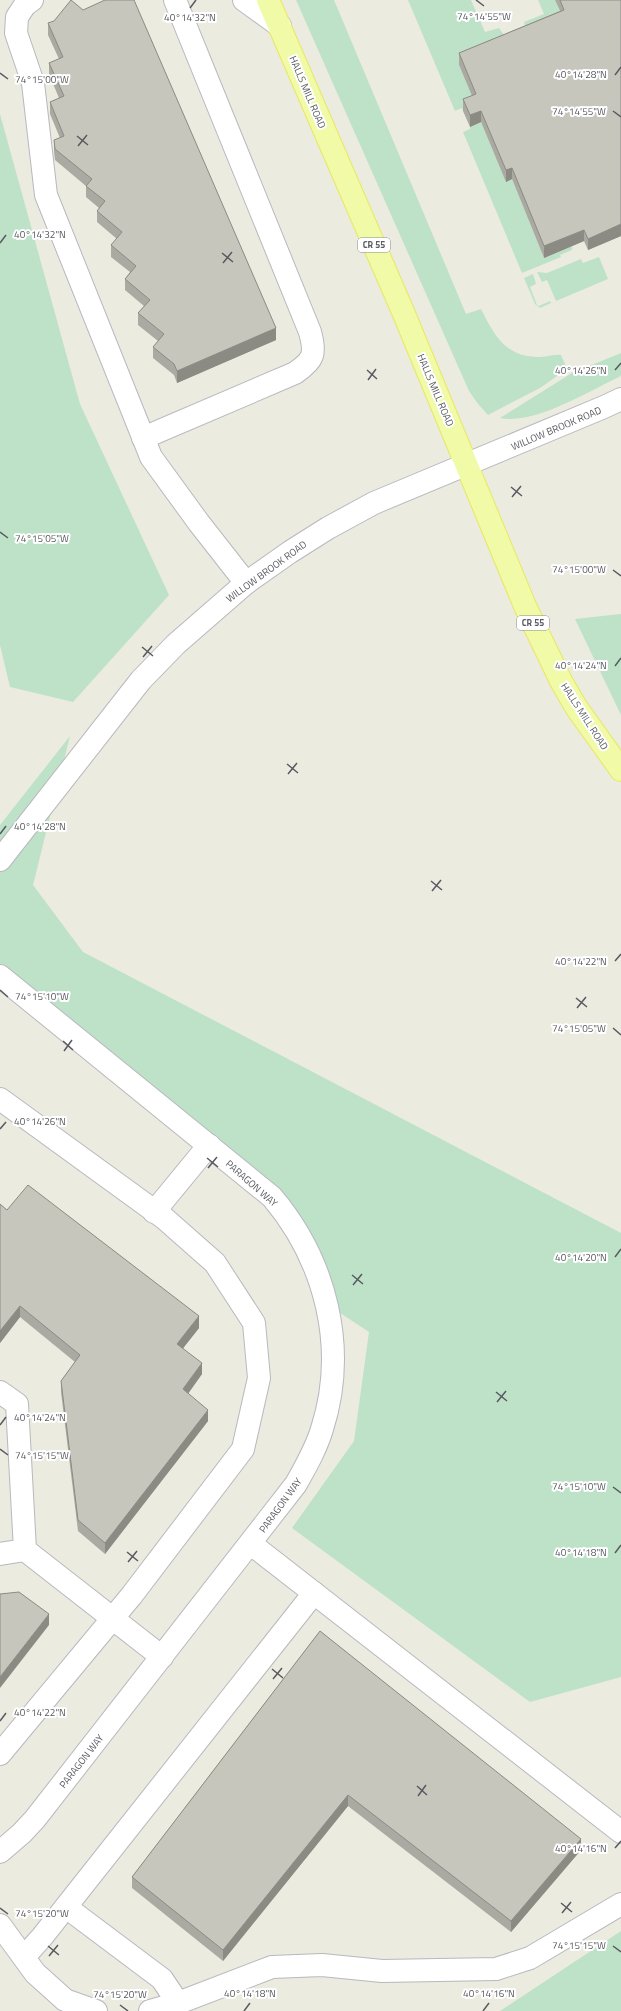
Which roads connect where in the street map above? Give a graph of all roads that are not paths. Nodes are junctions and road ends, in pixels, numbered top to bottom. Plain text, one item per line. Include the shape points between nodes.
1 (32, 0) edge
2 (175, 0) edge
3 (244, 0) edge
4 (268, 0) edge
5 (280, 26) junction
6 (621, 398) edge
7 (143, 438) junction
8 (467, 465) junction
9 (246, 583) junction
10 (621, 770) edge
11 (0, 860) edge
12 (0, 976) edge
13 (0, 1099) edge
14 (209, 1145) junction
15 (154, 1212) junction
16 (0, 1392) edge
17 (251, 1544) junction
18 (25, 1550) junction
19 (0, 1554) edge
20 (314, 1592) junction
21 (113, 1619) junction
22 (162, 1657) junction
23 (0, 1754) edge
24 (621, 1832) edge
25 (0, 1852) edge
26 (621, 1904) edge
27 (66, 1907) junction
28 (0, 1925) edge
29 (24, 1957) junction
30 (178, 2003) junction
31 (96, 2011) edge
32 (150, 2011) edge

1 - 7 street via 25,5 17,18 16,32 33,83 46,194
2 - 7 street via 314,346 313,355 307,365 295,373
3 - 5 street
4 - 5 main road, HALLS MILL ROAD / CR 55
5 - 8 main road, HALLS MILL ROAD / CR 55
6 - 8 street, WILLOW BROOK ROAD
7 - 9 street via 151,457
8 - 9 street, WILLOW BROOK ROAD via 374,503 316,536
8 - 10 main road, HALLS MILL ROAD / CR 55 via 549,658 576,707
9 - 11 street, WILLOW BROOK ROAD via 210,612 141,680
12 - 14 street, PARAGON WAY
13 - 15 street
14 - 15 street
14 - 17 street, PARAGON WAY via 272,1197 296,1229 315,1264 331,1322 332,1380 322,1429 312,1456 296,1484
15 - 21 street via 215,1263 254,1323 259,1378 243,1449
16 - 18 street via 17,1404
17 - 20 street
17 - 22 street, PARAGON WAY
18 - 19 street
18 - 21 street
20 - 24 street
20 - 27 street
21 - 22 street
21 - 23 street
22 - 25 street, PARAGON WAY via 35,1819
26 - 30 street via 530,1958 496,1969 382,1971 322,1965 272,1967
27 - 29 street
27 - 30 street via 162,1979
28 - 29 street
29 - 31 street via 35,1973 65,2000
30 - 32 street

